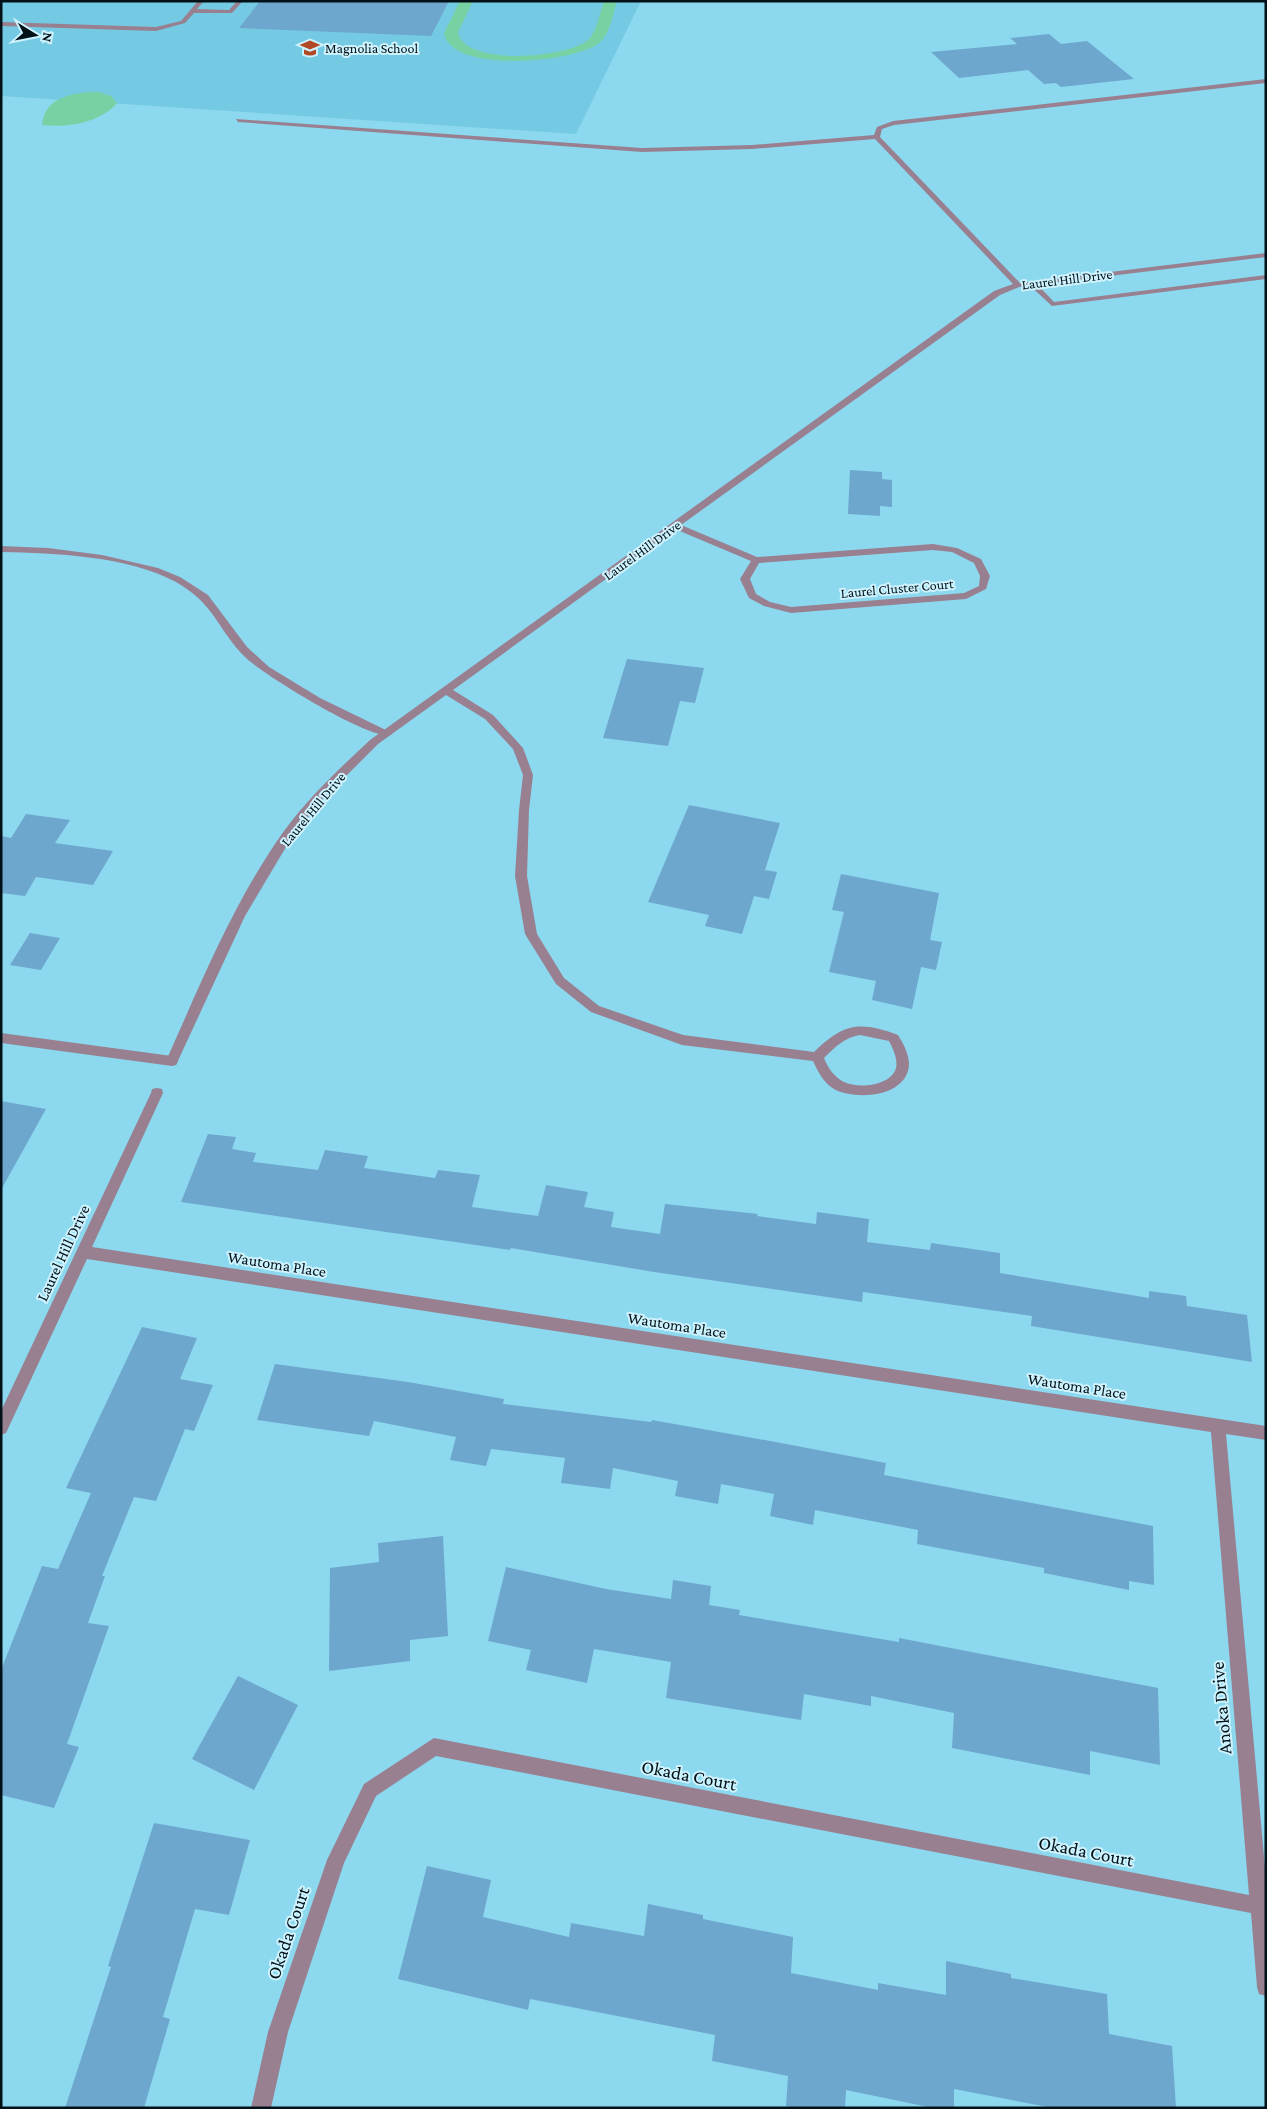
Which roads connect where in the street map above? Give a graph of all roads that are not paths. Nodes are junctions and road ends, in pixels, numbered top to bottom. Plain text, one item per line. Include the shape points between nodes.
1 (201, 1) edge
2 (239, 2) edge
3 (193, 10) junction
4 (1, 24) edge
5 (1266, 81) edge
6 (238, 120) dead end
7 (878, 137) junction
8 (1266, 255) edge
9 (1266, 277) edge
10 (1032, 283) junction
11 (1018, 285) junction
12 (675, 526) junction
13 (1, 549) edge
14 (756, 560) junction
15 (446, 690) junction
16 (387, 733) junction
17 (1, 1038) edge
18 (816, 1057) junction
19 (157, 1093) dead end
20 (83, 1252) junction
21 (1218, 1425) junction
22 (1, 1428) edge
23 (1266, 1432) edge
24 (1262, 1907) edge
25 (1266, 1987) edge
26 (261, 2108) edge

1 - 3 street
2 - 3 street via 230,12
3 - 4 street via 184,22 156,29
5 - 7 street via 893,123 879,128
6 - 7 street via 642,150 742,148
7 - 11 street
8 - 10 street, Laurel Hill Drive
9 - 10 street via 1052,304
10 - 11 street, Laurel Hill Drive
11 - 12 street, Laurel Hill Drive via 997,293
12 - 14 street, Laurel Cluster Court
12 - 15 street, Laurel Hill Drive
13 - 16 street via 97,557 147,568 176,579 196,590 215,608 230,635 252,658 343,716
14 - 14 street, Laurel Cluster Court via 746,579 752,596 790,610 966,596 983,586 985,576 978,561 954,550 932,547
15 - 16 street, Laurel Hill Drive
15 - 18 street via 489,717 518,748 528,775 521,876 531,934 560,981 595,1009 682,1040
16 - 17 street, Laurel Hill Drive via 328,786 288,834 237,919 172,1061
18 - 18 street via 826,1076 839,1086 860,1090 888,1085 901,1071 902,1055 894,1038 873,1030 852,1030
19 - 20 street, Laurel Hill Drive
20 - 21 street, Wautoma Place
20 - 22 street, Laurel Hill Drive
21 - 23 street, Wautoma Place
21 - 24 street, Anoka Drive
24 - 25 street, Anoka Drive
24 - 26 street, Okada Court via 434,1747 370,1790 336,1860 278,2032

